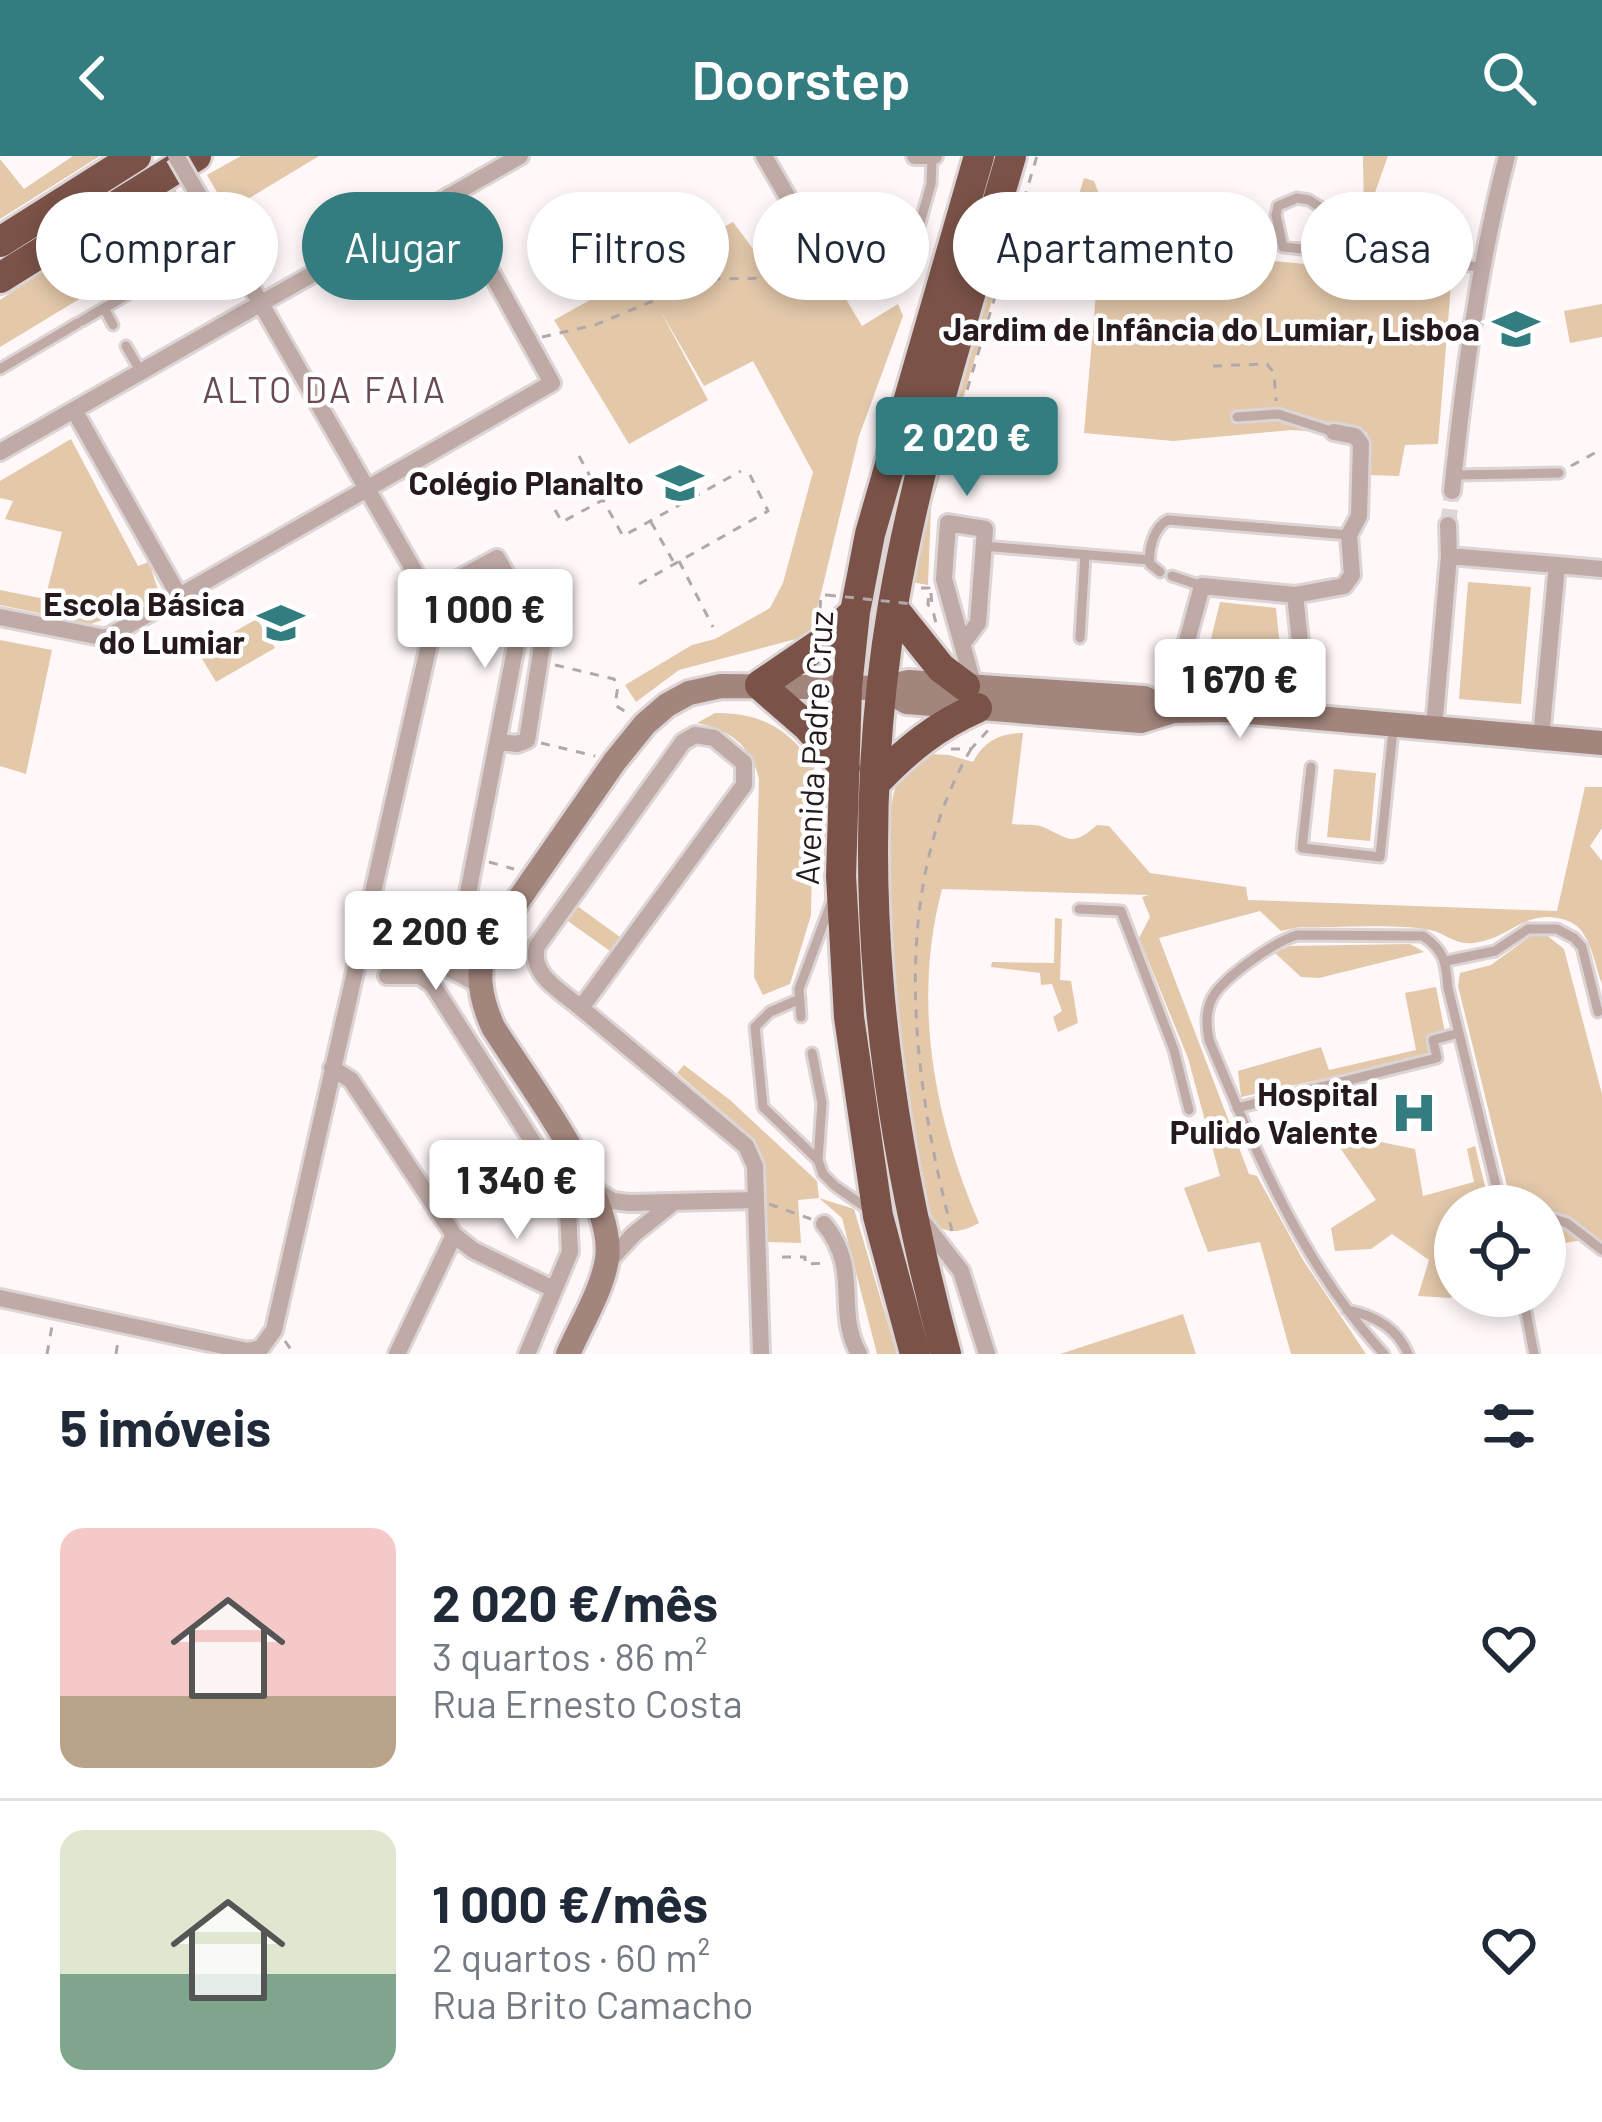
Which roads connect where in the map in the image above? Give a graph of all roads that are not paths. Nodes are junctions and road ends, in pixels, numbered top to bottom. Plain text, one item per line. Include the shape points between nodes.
1 (136, 156) edge
2 (176, 156) edge
3 (196, 156) edge
4 (520, 156) edge
5 (764, 156) edge
6 (915, 156) edge
7 (979, 156) edge
8 (1010, 156) edge
9 (1507, 156) edge
10 (933, 157) edge
11 (456, 192) edge
12 (785, 192) edge
13 (929, 192) edge
14 (0, 242) edge
15 (1349, 253) joint
16 (1473, 266) edge
17 (1480, 267) junction
18 (0, 278) edge
19 (302, 280) edge
20 (503, 294) edge
21 (118, 300) edge
22 (262, 303) junction
23 (104, 308) junction
24 (113, 325) dead end
25 (126, 346) dead end
26 (0, 369) edge
27 (140, 372) junction
28 (74, 410) junction
29 (1237, 417) dead end
30 (1334, 432) joint
31 (0, 450) edge
32 (1558, 473) road end
33 (1453, 483) joint
34 (368, 489) junction
35 (1448, 525) tunnel mouth
36 (1348, 535) junction
37 (983, 546) junction
38 (1085, 555) junction
39 (1449, 556) junction
40 (1149, 560) junction
41 (1557, 565) junction
42 (1602, 568) edge
43 (1160, 572) dead end
44 (1172, 576) dead end
45 (1202, 586) junction
46 (428, 595) junction
47 (1295, 595) junction
48 (179, 596) junction
49 (903, 606) junction
50 (524, 609) junction
51 (855, 612) junction
52 (0, 617) edge
53 (1080, 638) dead end
54 (962, 643) junction
55 (930, 646) junction
56 (760, 685) junction
57 (847, 687) junction
58 (882, 688) junction
59 (977, 701) junction
60 (1173, 711) junction
61 (1309, 717) junction
62 (1394, 724) junction
63 (1434, 728) junction
64 (1541, 737) junction
65 (498, 742) junction
66 (1602, 743) edge
67 (1311, 767) dead end
68 (845, 768) junction
69 (877, 781) junction
70 (842, 876) junction
71 (465, 909) road end
72 (1079, 909) dead end
73 (364, 942) junction
74 (486, 947) junction
75 (418, 953) junction
76 (1446, 961) junction
77 (387, 976) dead end
78 (480, 985) junction
79 (800, 999) junction
80 (581, 1009) junction
81 (1600, 1011) edge
82 (801, 1017) dead end
83 (1602, 1026) edge
84 (1459, 1033) junction
85 (812, 1053) dead end
86 (332, 1068) junction
87 (1237, 1108) junction
88 (1189, 1110) dead end
89 (818, 1160) junction
90 (1496, 1185) edge
91 (593, 1189) junction
92 (756, 1200) junction
93 (908, 1202) junction
94 (673, 1203) junction
95 (878, 1216) junction
96 (1566, 1223) edge
97 (824, 1224) road end
98 (454, 1235) junction
99 (1602, 1250) edge
100 (606, 1264) junction
101 (553, 1289) junction
102 (0, 1298) edge
103 (1347, 1310) junction
104 (1527, 1317) edge
105 (397, 1354) edge
106 (527, 1354) edge
107 (568, 1354) edge
108 (760, 1354) edge
109 (860, 1354) edge
110 (915, 1354) edge
111 (946, 1354) edge
112 (987, 1354) edge
113 (1384, 1354) edge
114 (1408, 1354) edge
115 (1534, 1354) edge

1 - 14 highway
2 - 22 street, bridge
3 - 18 highway
4 - 11 street
5 - 12 street
6 - 10 street
7 - 51 highway, Avenida Padre Cruz via 895,437
8 - 49 highway, Avenida Padre Cruz via 926,447
9 - 17 street
10 - 13 lane
15 - 15 lane via 1283,247 1278,206 1303,198 1345,223
16 - 17 lane
17 - 33 street
19 - 22 street
20 - 34 street via 552,383
21 - 23 lane
22 - 27 street
22 - 34 street
23 - 24 lane
23 - 26 lane
25 - 27 lane
27 - 28 street
28 - 31 street
28 - 48 street
29 - 30 lane via 1278,414
30 - 36 street via 1361,444 1359,516
32 - 33 lane
34 - 46 street
34 - 48 street
35 - 39 street
36 - 40 lane via 1168,520
36 - 47 street via 1348,584
37 - 38 lane
37 - 54 street via 978,623
37 - 54 street via 985,529 948,523 944,578
38 - 40 lane
38 - 53 lane
39 - 41 street
39 - 63 street
40 - 43 lane
41 - 42 street
41 - 64 street
44 - 45 lane
45 - 47 street
45 - 60 street
46 - 50 street via 497,558
46 - 73 street via 435,618
47 - 61 street
48 - 52 street via 106,638
49 - 55 highway
49 - 58 highway, Avenida Padre Cruz
50 - 65 street
50 - 65 street via 541,633 542,662 527,740
51 - 56 highway
51 - 57 highway, Avenida Padre Cruz
54 - 55 lane
54 - 59 street
55 - 59 highway
56 - 57 street
56 - 68 highway
56 - 74 street via 689,693 645,724
57 - 58 street
57 - 68 highway, Avenida Padre Cruz
58 - 59 street via 907,702
58 - 69 highway, Avenida Padre Cruz
59 - 60 street via 1141,722
59 - 69 highway via 914,743
60 - 61 street
61 - 62 street
62 - 63 street
62 - 67 lane via 1380,856 1302,848
63 - 64 street
64 - 66 street
65 - 71 street
68 - 70 highway, Avenida Padre Cruz
69 - 93 highway, Avenida Padre Cruz via 880,1014
70 - 79 lane
70 - 95 highway, Avenida Padre Cruz via 849,1017
72 - 88 lane via 1121,911
73 - 75 street
73 - 86 street
74 - 75 street
74 - 78 street
75 - 78 street
76 - 81 lane via 1495,951 1528,929 1557,929 1582,946
76 - 84 lane
76 - 87 lane via 1423,936 1279,940 1215,993 1205,1016
77 - 101 street via 432,984 552,1172 571,1234
78 - 91 street via 493,1028
79 - 82 lane
79 - 89 lane via 755,1028 763,1107
80 - 80 street via 742,790 744,764 714,739 683,742 537,946 539,972
80 - 92 street via 746,1146
81 - 83 lane
84 - 87 lane via 1433,1040 1437,1058
84 - 90 lane
85 - 89 lane via 822,1103
86 - 98 street via 351,1080
86 - 102 street via 274,1330 261,1348
87 - 103 lane via 1264,1173
89 - 95 lane via 835,1186
91 - 94 street via 613,1201
91 - 100 street via 608,1226
92 - 94 street
92 - 108 street
93 - 111 highway, Avenida Padre Cruz
93 - 112 street, Avenida Padre Cruz via 962,1271
94 - 100 street
95 - 110 highway, Avenida Padre Cruz
96 - 99 lane
97 - 109 street via 843,1251 850,1337
98 - 101 street
98 - 105 street
100 - 107 street
101 - 106 street
103 - 113 lane
103 - 114 lane via 1375,1316
104 - 115 lane

